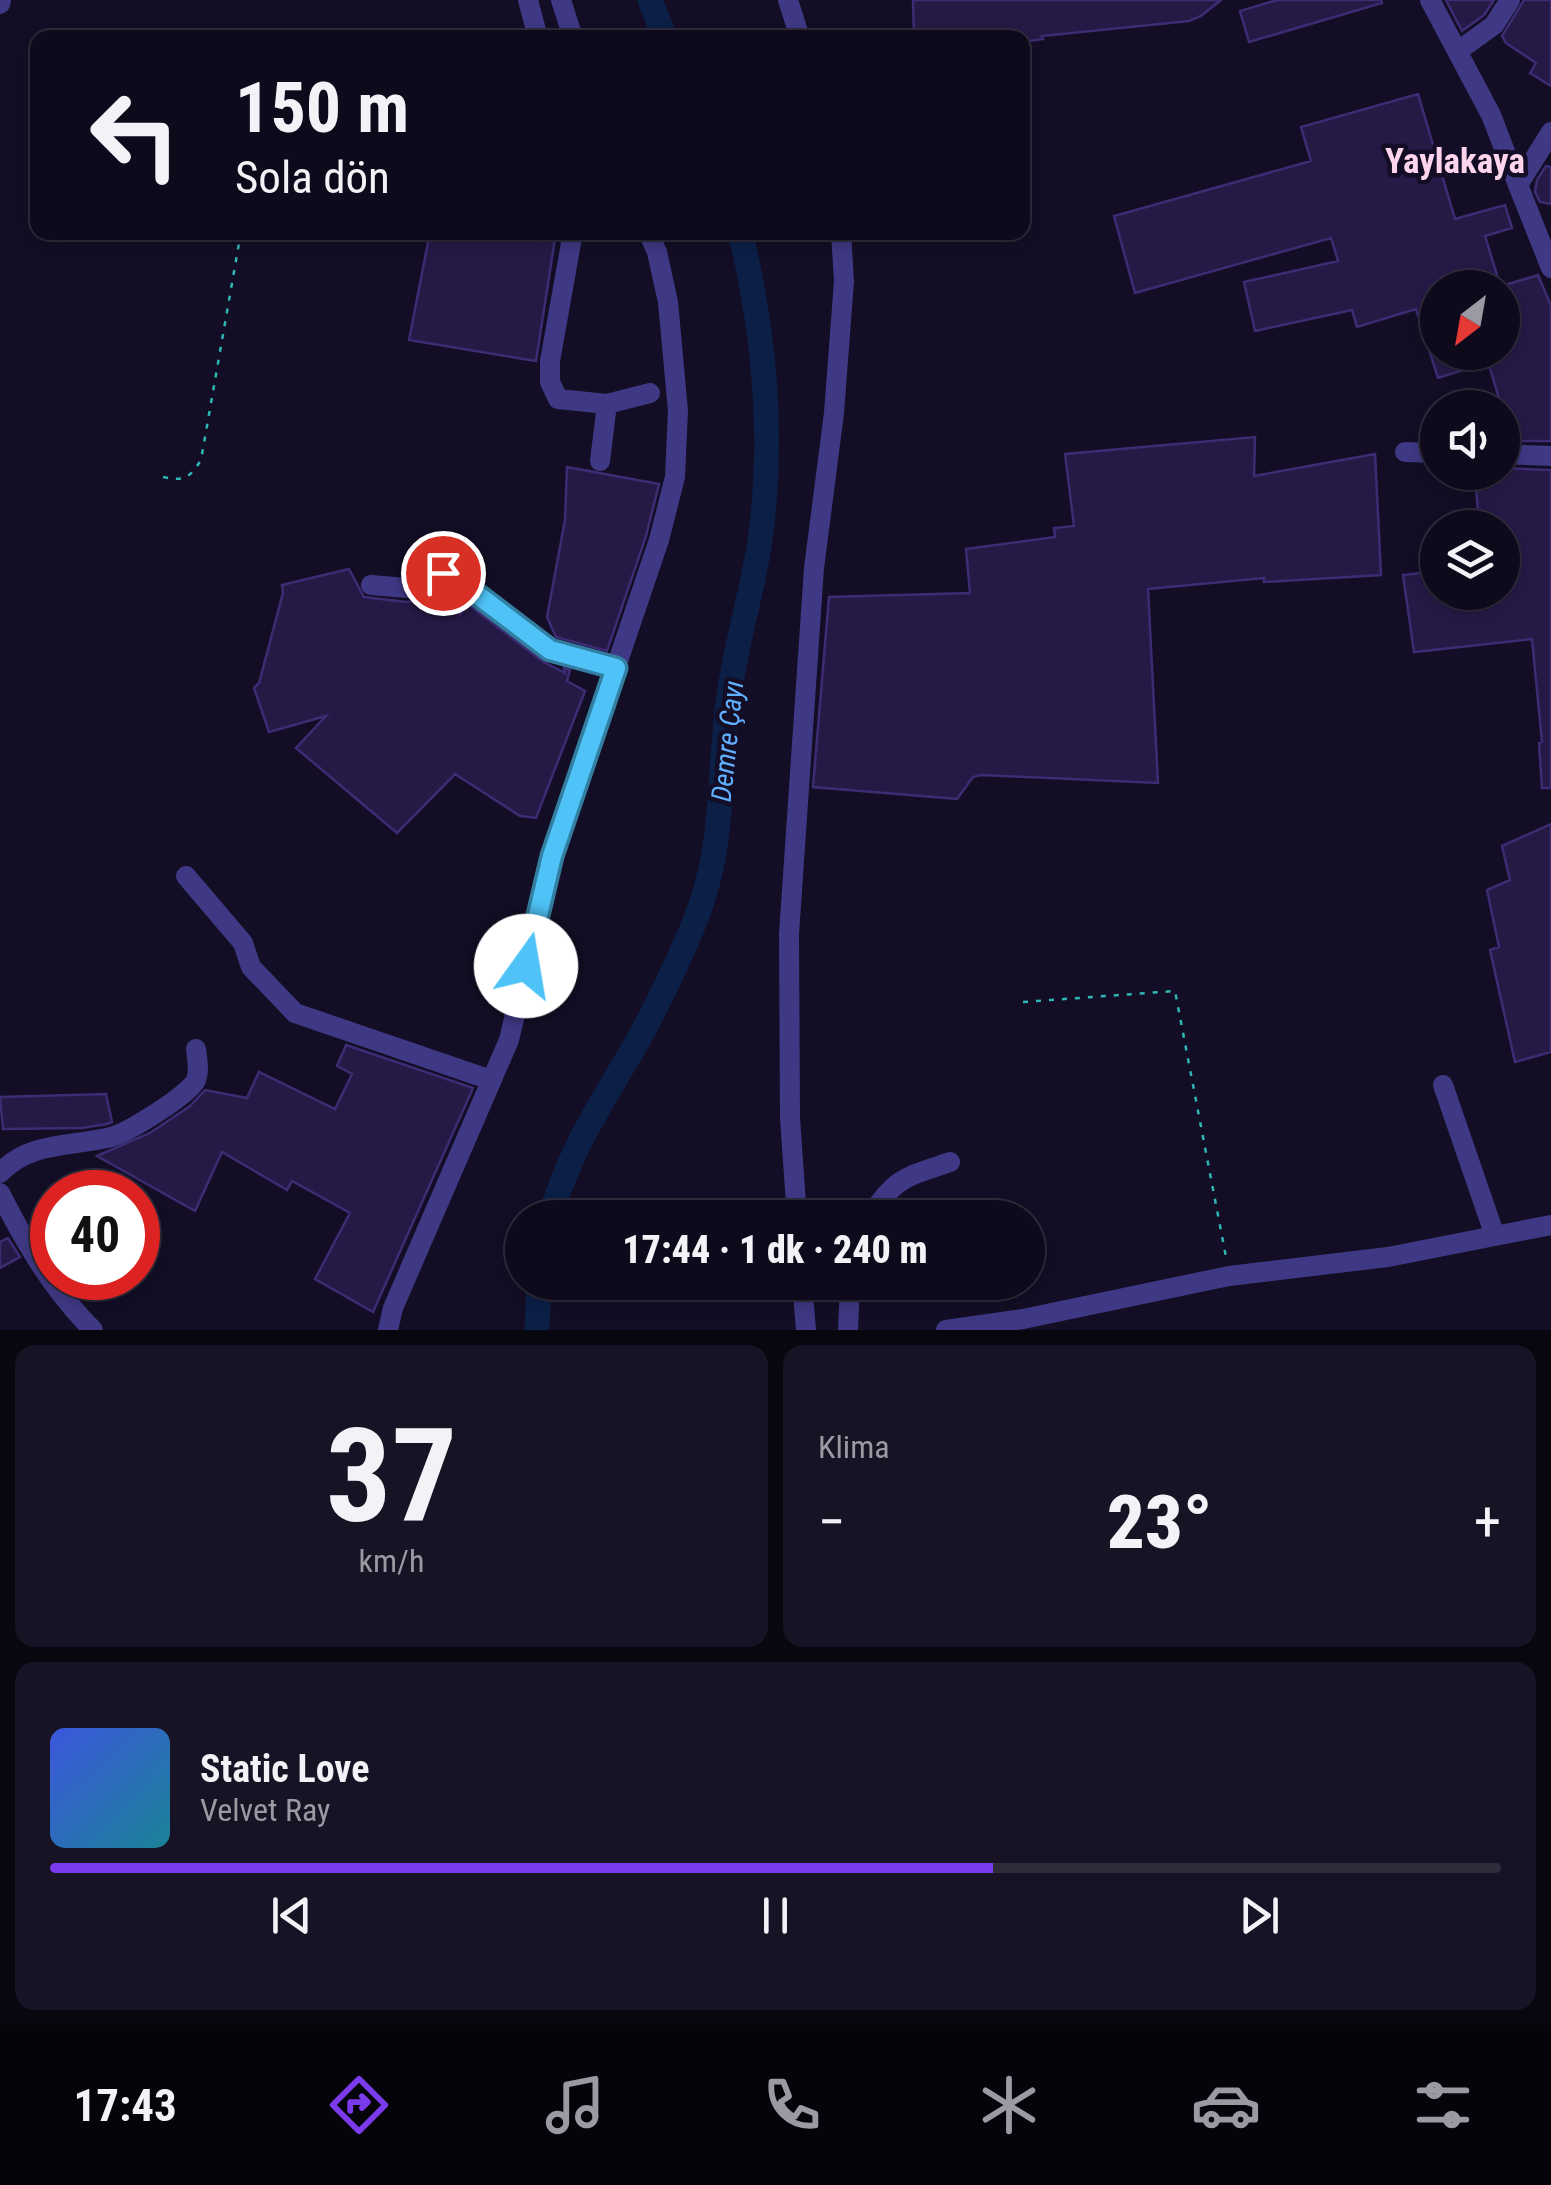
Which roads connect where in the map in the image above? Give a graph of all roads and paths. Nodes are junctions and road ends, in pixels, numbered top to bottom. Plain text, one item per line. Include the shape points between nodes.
1 (528, 0) edge
2 (561, 0) edge
3 (788, 0) edge
4 (1430, 0) edge
5 (1510, 0) edge
6 (536, 30) edge
7 (570, 30) edge
8 (797, 30) edge
9 (1458, 50) junction
10 (1551, 132) edge
11 (1518, 185) junction
12 (241, 240) edge
13 (572, 240) edge
14 (652, 240) edge
15 (841, 240) edge
16 (1551, 268) edge
17 (650, 393) dead end
18 (607, 404) junction
19 (1404, 452) dead end
20 (1420, 452) edge
21 (1520, 455) edge
22 (1551, 456) edge
23 (600, 461) dead end
24 (163, 477) dead end
25 (370, 584) dead end
26 (616, 668) junction
27 (186, 876) dead end
28 (1023, 1002) dead end
29 (196, 1049) dead end
30 (492, 1080) junction
31 (1443, 1085) dead end
32 (950, 1162) dead end
33 (0, 1173) edge
34 (0, 1193) edge
35 (796, 1200) edge
36 (880, 1200) edge
37 (1551, 1225) edge
38 (1495, 1236) junction
39 (1229, 1276) junction
40 (804, 1300) edge
41 (849, 1300) edge
42 (92, 1330) edge
43 (388, 1330) edge
44 (806, 1330) edge
45 (848, 1330) edge
46 (946, 1330) edge

1 - 6 street
2 - 7 street
3 - 8 street
4 - 9 street
5 - 9 street via 1494,26
9 - 11 street
10 - 11 street
11 - 16 street
12 - 24 path via 200,460 191,476
13 - 18 street via 550,382 558,399
14 - 26 street via 668,302 678,411 675,477
15 - 35 street via 836,394 814,568 790,934
17 - 18 street
18 - 23 street
19 - 20 street
21 - 22 street
25 - 26 street via 407,588 443,573 453,576 550,650
26 - 30 street via 552,856 509,1040
27 - 30 street via 243,943 251,967 295,1013
28 - 39 path via 1175,990
29 - 33 street via 197,1078 172,1102 114,1136 39,1148
30 - 43 street
31 - 38 street
32 - 36 street via 903,1178
34 - 42 street via 34,1259
37 - 38 street
38 - 39 street
39 - 46 street
40 - 44 street
41 - 45 street

